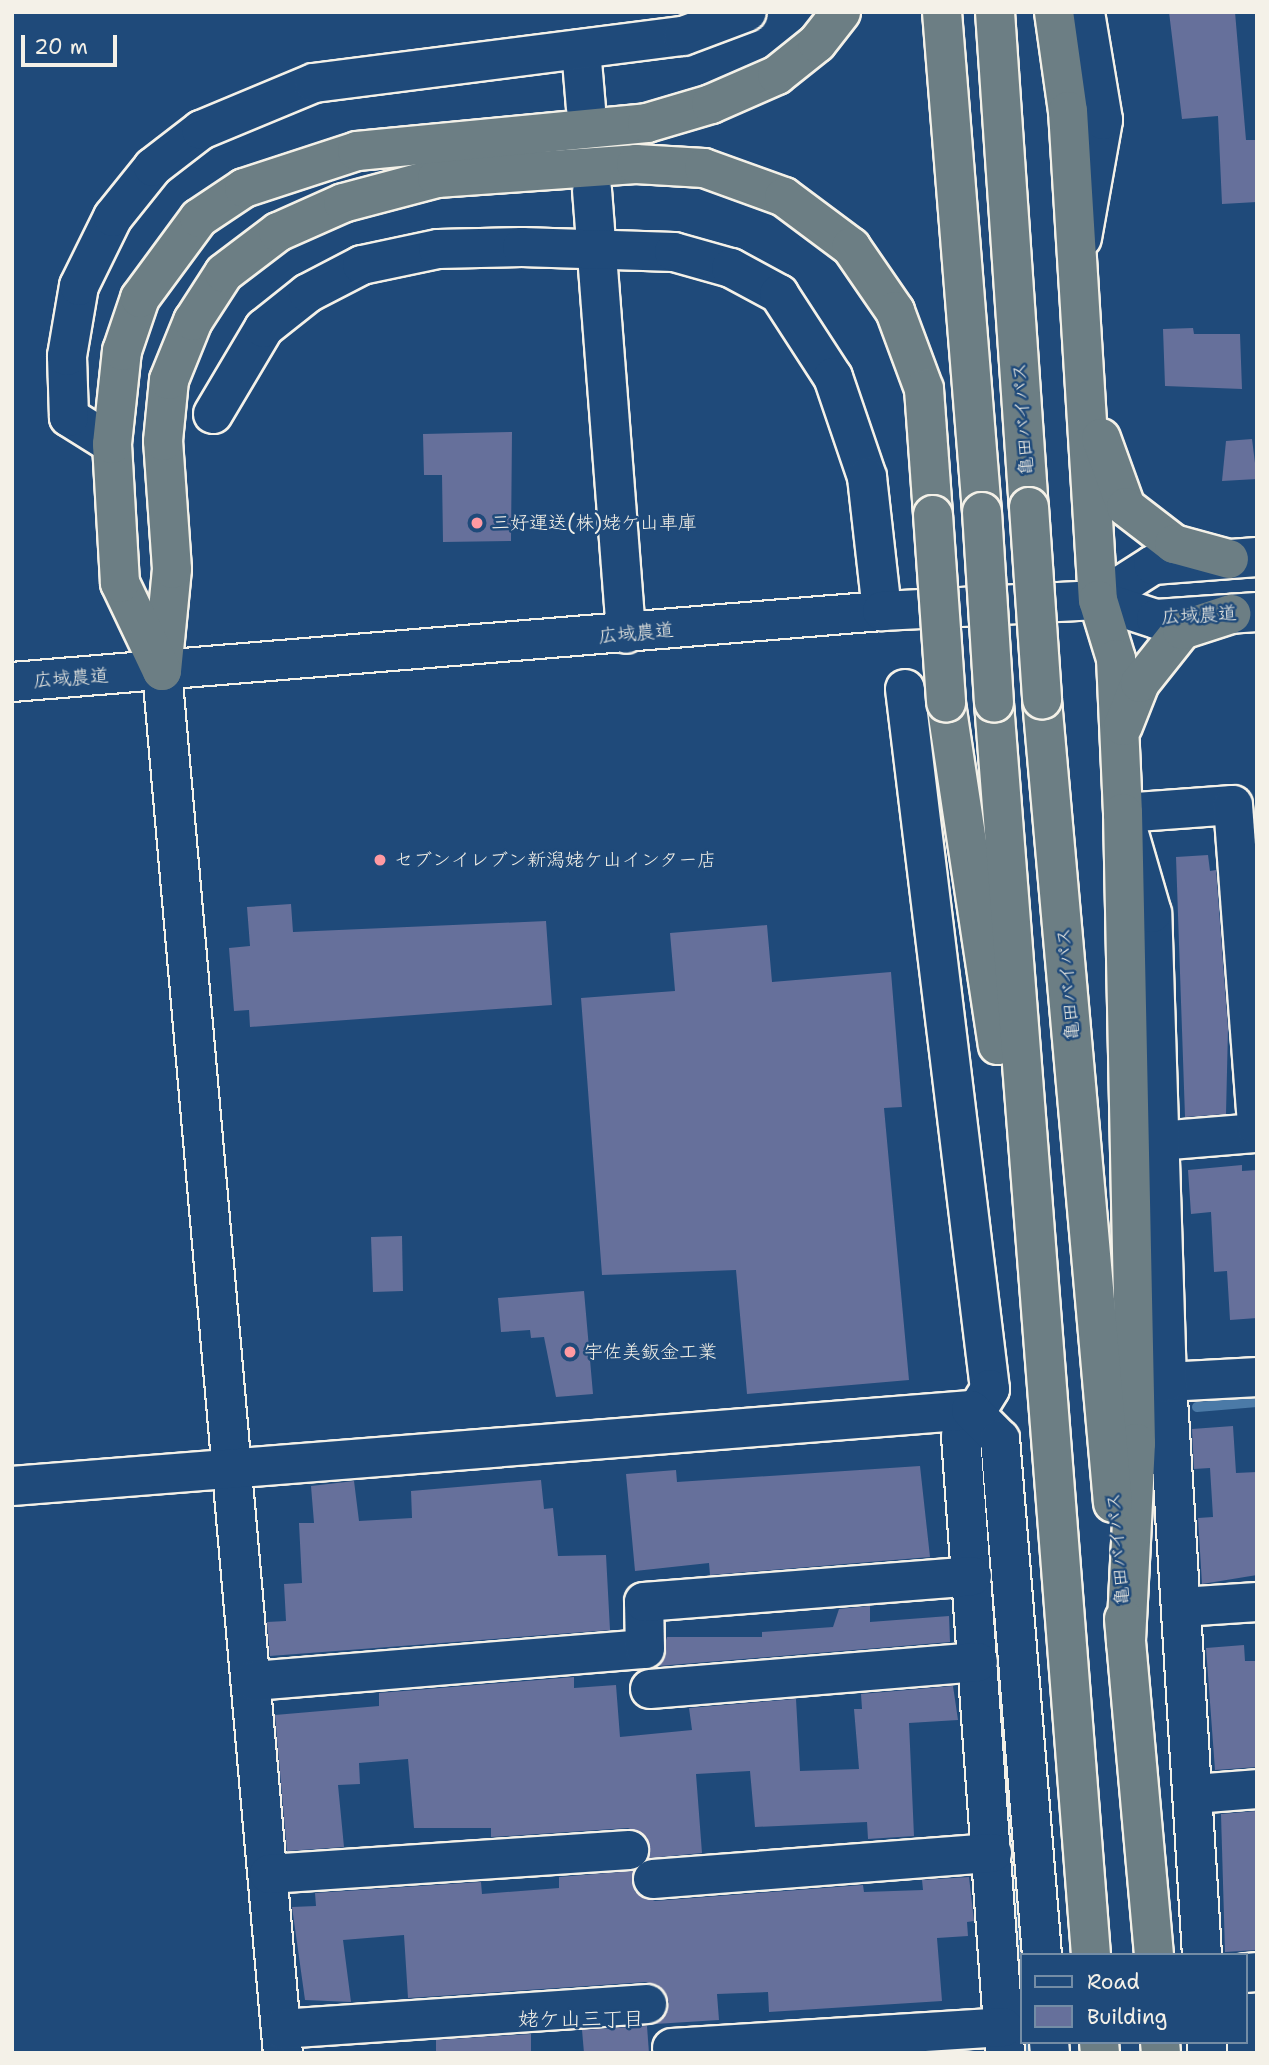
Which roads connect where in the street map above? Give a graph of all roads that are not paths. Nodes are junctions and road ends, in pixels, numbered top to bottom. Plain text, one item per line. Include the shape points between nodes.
1 (747, 12) edge
2 (841, 12) edge
3 (942, 12) edge
4 (995, 12) edge
5 (1054, 12) edge
6 (1085, 12) edge
7 (581, 49) junction
8 (586, 108) dead end
9 (592, 190) dead end
10 (596, 250) junction
11 (1078, 264) junction
12 (1086, 393) junction
13 (213, 414) dead end
14 (112, 443) junction
15 (1243, 558) edge
16 (1098, 600) junction
17 (882, 611) junction
18 (1244, 613) edge
19 (625, 634) junction
20 (162, 671) junction
21 (12, 682) edge
22 (905, 689) dead end
23 (1118, 739) junction
24 (1123, 813) junction
25 (1257, 1127) edge
26 (1257, 1133) edge
27 (1158, 1141) junction
28 (1032, 1233) junction
29 (1257, 1377) edge
30 (1167, 1382) junction
31 (971, 1410) junction
32 (233, 1465) junction
33 (12, 1486) edge
34 (972, 1576) junction
35 (1257, 1601) edge
36 (1182, 1607) junction
37 (1126, 1643) junction
38 (978, 1662) junction
39 (254, 1681) junction
40 (650, 1689) dead end
41 (1257, 1789) edge
42 (1194, 1794) junction
43 (629, 1850) dead end
44 (992, 1853) junction
45 (269, 1874) junction
46 (653, 1879) dead end
47 (1042, 1953) edge
48 (1091, 1953) edge
49 (1154, 1953) edge
50 (1202, 1953) edge
51 (647, 2004) dead end
52 (1004, 2040) edge
53 (282, 2041) edge
54 (672, 2048) dead end

1 - 7 street via 683,36
2 - 14 highway via 817,43 777,75 685,112 647,123 357,151 244,187 199,218 140,298 122,351
3 - 28 highway, bridge
4 - 37 highway, 亀田バイパス, bridge via 1042,700
5 - 11 highway
6 - 11 street via 1103,120
7 - 8 street
7 - 14 street via 314,83 201,130 153,167 113,217 79,286 67,356 69,417
9 - 10 street
10 - 13 street via 438,249 362,265 308,293 264,328
10 - 17 street via 674,252 731,268 779,294 833,377 867,477
10 - 19 street
11 - 12 highway
12 - 15 highway via 1126,507 1174,544
12 - 16 highway
14 - 20 highway via 120,583
15 - 16 street via 1153,565
16 - 17 street, 広域農道
16 - 18 street, 広域農道 via 1156,619
16 - 23 highway via 1116,659
17 - 19 street, 広域農道
18 - 23 highway via 1182,630 1140,683
19 - 20 street, 広域農道
20 - 21 street, 広域農道
20 - 28 highway, bridge via 172,569 163,441 169,380 193,321 224,273 278,232 343,202 437,178 636,164 704,169 784,197 851,247 895,311 924,389 946,703 965,856
20 - 32 street via 216,1337
22 - 31 street via 990,1389
23 - 24 highway
24 - 25 street via 1233,805
24 - 27 street via 1152,913
24 - 37 highway via 1136,1443
26 - 27 street
27 - 30 street
28 - 48 highway
29 - 30 street
30 - 36 street
31 - 32 street
31 - 34 street via 961,1436
31 - 47 street via 1000,1439
32 - 33 street
32 - 39 street
34 - 38 street
34 - 39 street via 644,1602 645,1649
35 - 36 street
36 - 42 street
37 - 49 highway, 亀田バイパス
38 - 40 street
38 - 44 street
39 - 45 street
41 - 42 street
42 - 50 street
43 - 45 street
44 - 46 street
44 - 52 street
45 - 53 street
51 - 53 street
52 - 54 street

